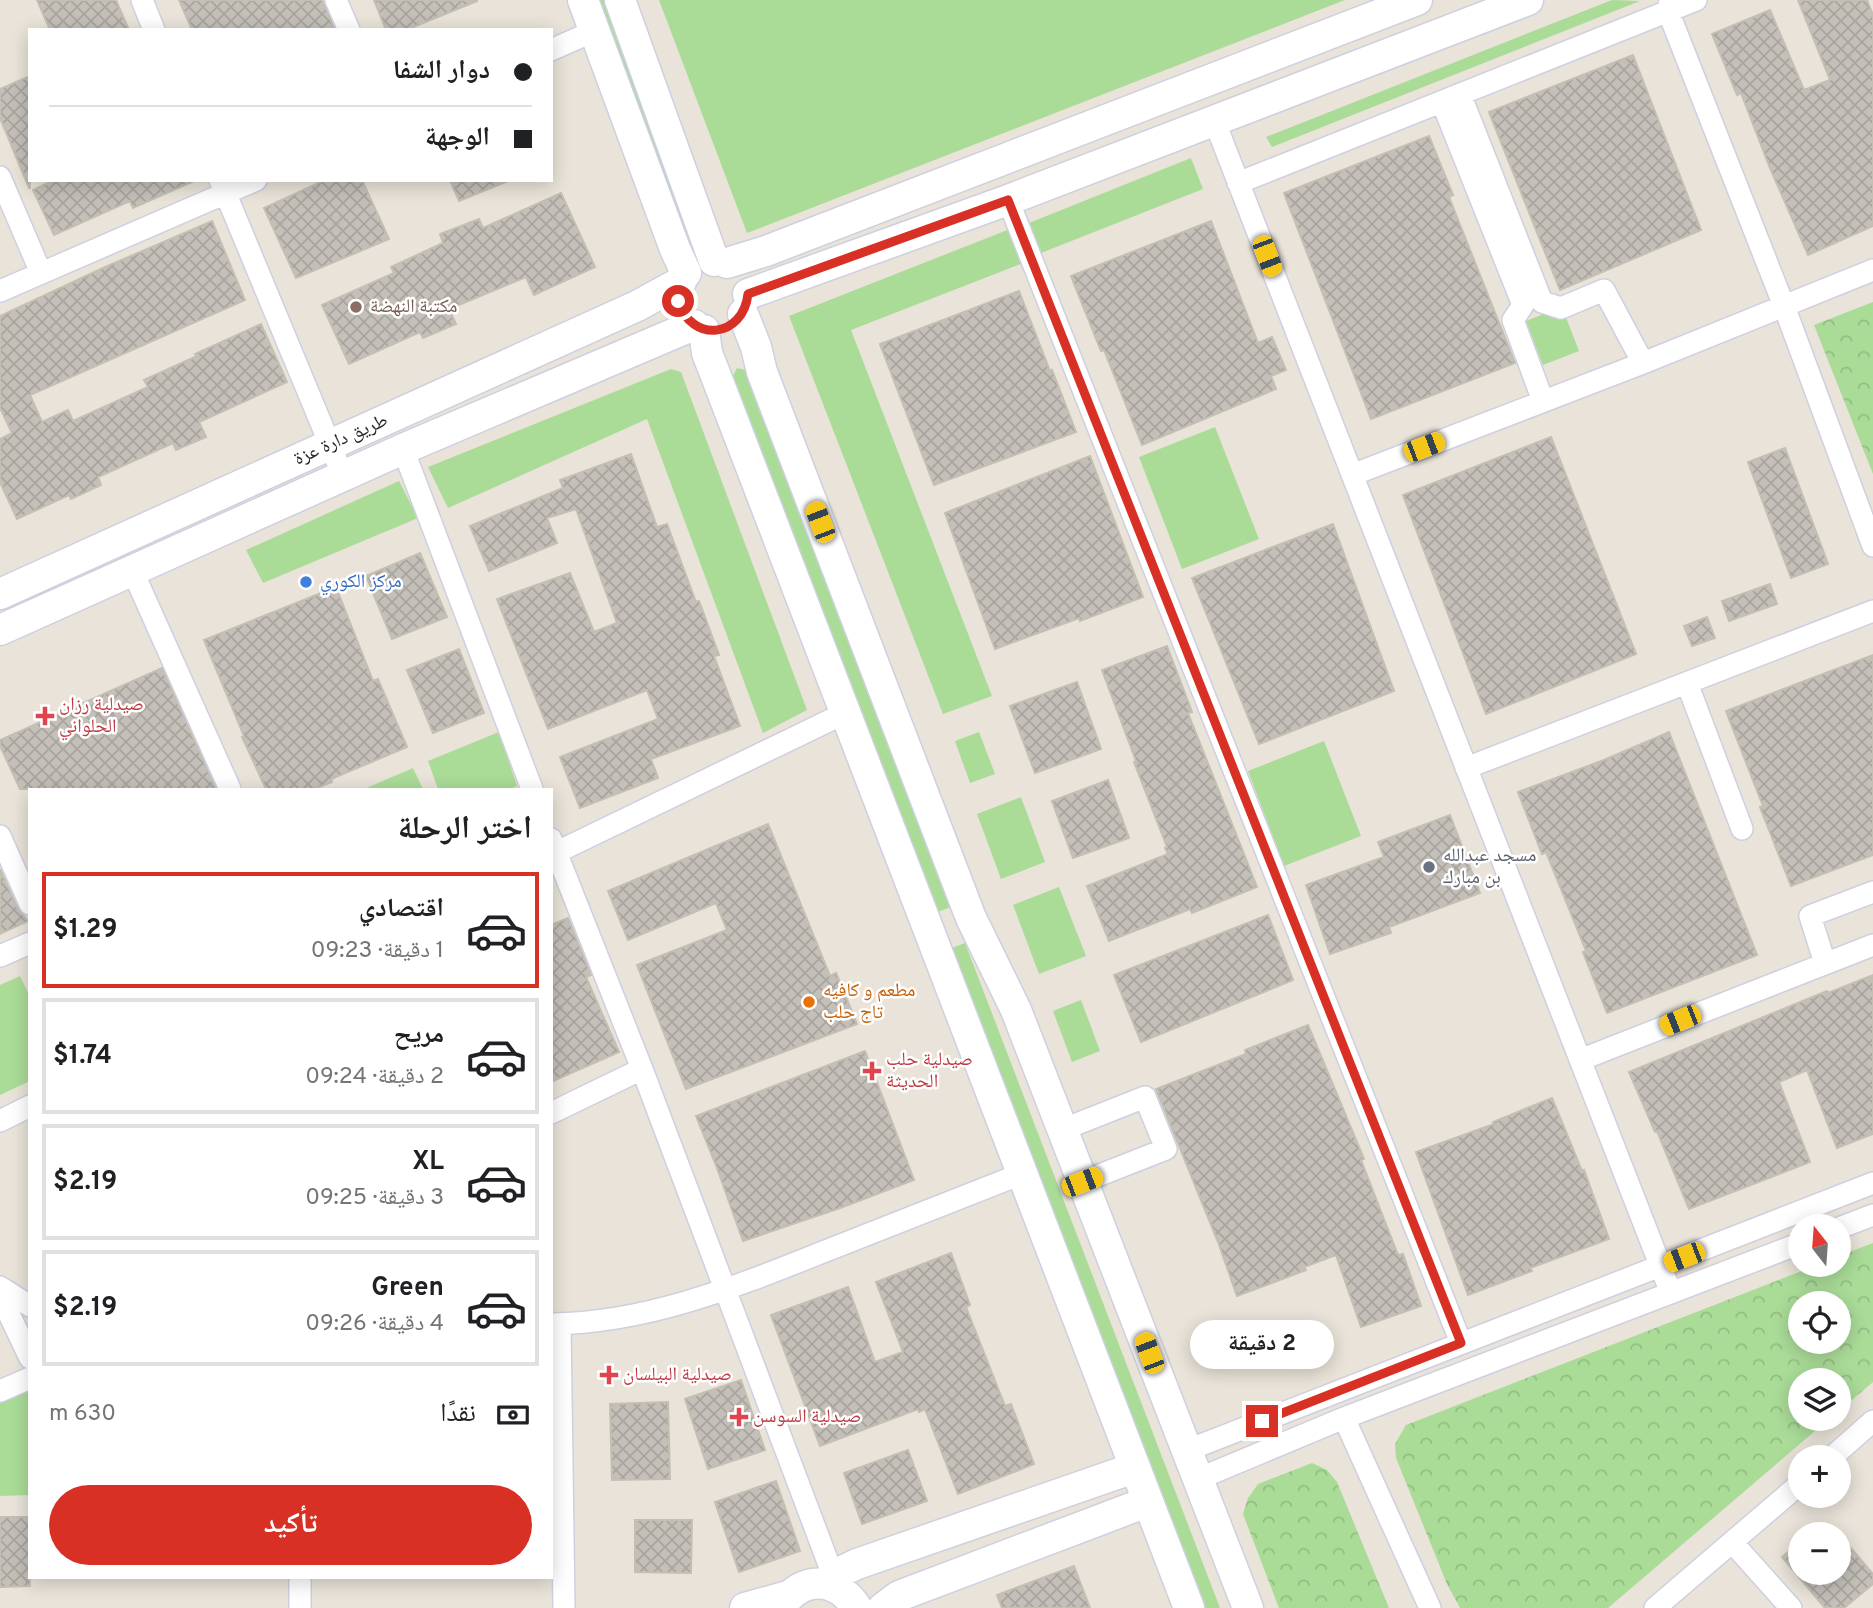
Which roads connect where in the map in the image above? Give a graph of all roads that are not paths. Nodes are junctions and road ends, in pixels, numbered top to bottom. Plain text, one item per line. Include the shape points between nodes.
1 (142, 0) edge
2 (336, 0) edge
3 (583, 0) edge
4 (620, 0) edge
5 (1418, 0) edge
6 (1528, 0) edge
7 (1696, 0) edge
8 (1669, 6) edge
9 (154, 28) edge
10 (348, 28) edge
11 (594, 31) junction
12 (553, 49) edge
13 (1451, 98) junction
14 (1214, 120) junction
15 (0, 177) edge
16 (247, 182) edge
17 (1238, 183) junction
18 (223, 187) edge
19 (1008, 200) junction
20 (720, 262) junction
21 (1873, 270) edge
22 (41, 273) junction
23 (684, 278) junction
24 (0, 291) edge
25 (746, 304) junction
26 (1784, 306) junction
27 (699, 327) junction
28 (1643, 363) junction
29 (1543, 401) junction
30 (329, 445) junction
31 (403, 449) junction
32 (1352, 475) junction
33 (343, 476) junction
34 (1873, 546) edge
35 (133, 572) junction
36 (0, 594) edge
37 (1873, 611) edge
38 (0, 630) edge
39 (1687, 683) junction
40 (845, 713) junction
41 (1466, 768) junction
42 (230, 788) edge
43 (533, 788) edge
44 (1742, 829) dead end
45 (0, 836) edge
46 (553, 849) edge
47 (1873, 892) edge
48 (28, 899) edge
49 (971, 918) junction
50 (930, 934) junction
51 (28, 944) edge
52 (1873, 945) edge
53 (0, 956) edge
54 (1825, 963) junction
55 (1580, 1060) junction
56 (642, 1069) junction
57 (28, 1107) edge
58 (553, 1112) edge
59 (0, 1121) edge
60 (1063, 1129) junction
61 (1021, 1174) junction
62 (1082, 1182) junction
63 (1873, 1183) edge
64 (1873, 1215) edge
65 (1852, 1223) edge
66 (1788, 1248) edge
67 (1660, 1266) junction
68 (0, 1287) edge
69 (726, 1290) junction
70 (1671, 1293) junction
71 (0, 1295) edge
72 (28, 1305) edge
73 (555, 1324) edge
74 (1461, 1343) junction
75 (28, 1354) edge
76 (28, 1378) edge
77 (0, 1391) edge
78 (1344, 1418) junction
79 (1873, 1421) edge
80 (1845, 1445) edge
81 (1188, 1450) junction
82 (1134, 1468) junction
83 (1198, 1479) junction
84 (1788, 1494) edge
85 (1147, 1502) junction
86 (1732, 1542) junction
87 (300, 1579) edge
88 (838, 1589) edge
89 (784, 1602) edge
90 (300, 1608) edge
91 (564, 1608) edge
92 (744, 1608) edge
93 (883, 1608) edge
94 (1189, 1608) edge
95 (1248, 1608) edge
96 (1430, 1608) edge
97 (1655, 1608) edge
98 (1791, 1608) edge

1 - 9 street
2 - 10 street
3 - 11 main road
4 - 20 main road
5 - 20 main road via 766,251
6 - 14 main road
7 - 8 street
8 - 13 street
8 - 26 street
11 - 12 street
11 - 23 main road
13 - 17 street
13 - 28 street via 1542,302 1561,308 1604,290
13 - 29 street via 1523,306 1513,320
14 - 17 street
14 - 19 main road
15 - 22 street
16 - 18 street
17 - 32 street
18 - 22 street
18 - 30 street
19 - 25 main road
19 - 74 street
20 - 23 main road via 694,266
20 - 25 main road via 742,276
21 - 26 street
22 - 24 street
23 - 27 main road via 678,301 686,319
23 - 30 main road, طريق دارة عزة via 637,306
25 - 27 main road via 726,328
25 - 49 main road via 762,372
26 - 28 street
26 - 34 street
27 - 31 main road
27 - 40 main road
28 - 29 street
29 - 32 street
30 - 33 street
30 - 36 main road, طريق دارة عزة
31 - 33 main road
31 - 43 street
32 - 41 street
33 - 35 main road
35 - 38 main road
35 - 42 street
37 - 39 street
39 - 41 street
39 - 44 street
40 - 46 street
40 - 50 main road
41 - 55 street
45 - 48 street
46 - 56 street
47 - 54 street via 1810,916
49 - 50 main road
49 - 60 main road via 1016,1010
50 - 61 main road
51 - 53 street
52 - 54 street
54 - 55 street
55 - 67 street
56 - 58 street
56 - 69 street
57 - 59 street
60 - 62 main road
60 - 62 street via 1145,1097 1166,1149
61 - 69 street
61 - 82 main road
62 - 81 main road
63 - 67 street
64 - 65 street
66 - 70 street
67 - 70 street
67 - 74 street
68 - 72 street
69 - 73 street via 652,1312
69 - 88 street
70 - 78 street
71 - 75 street
73 - 91 street
74 - 81 street
76 - 77 street
78 - 83 street
78 - 96 street
79 - 80 street
81 - 83 main road
82 - 85 main road
82 - 88 main road via 870,1560
83 - 95 main road
84 - 86 street
85 - 93 main road via 899,1596
85 - 94 main road
86 - 97 street
86 - 98 street
87 - 90 street
88 - 89 main road via 798,1588
89 - 92 main road

